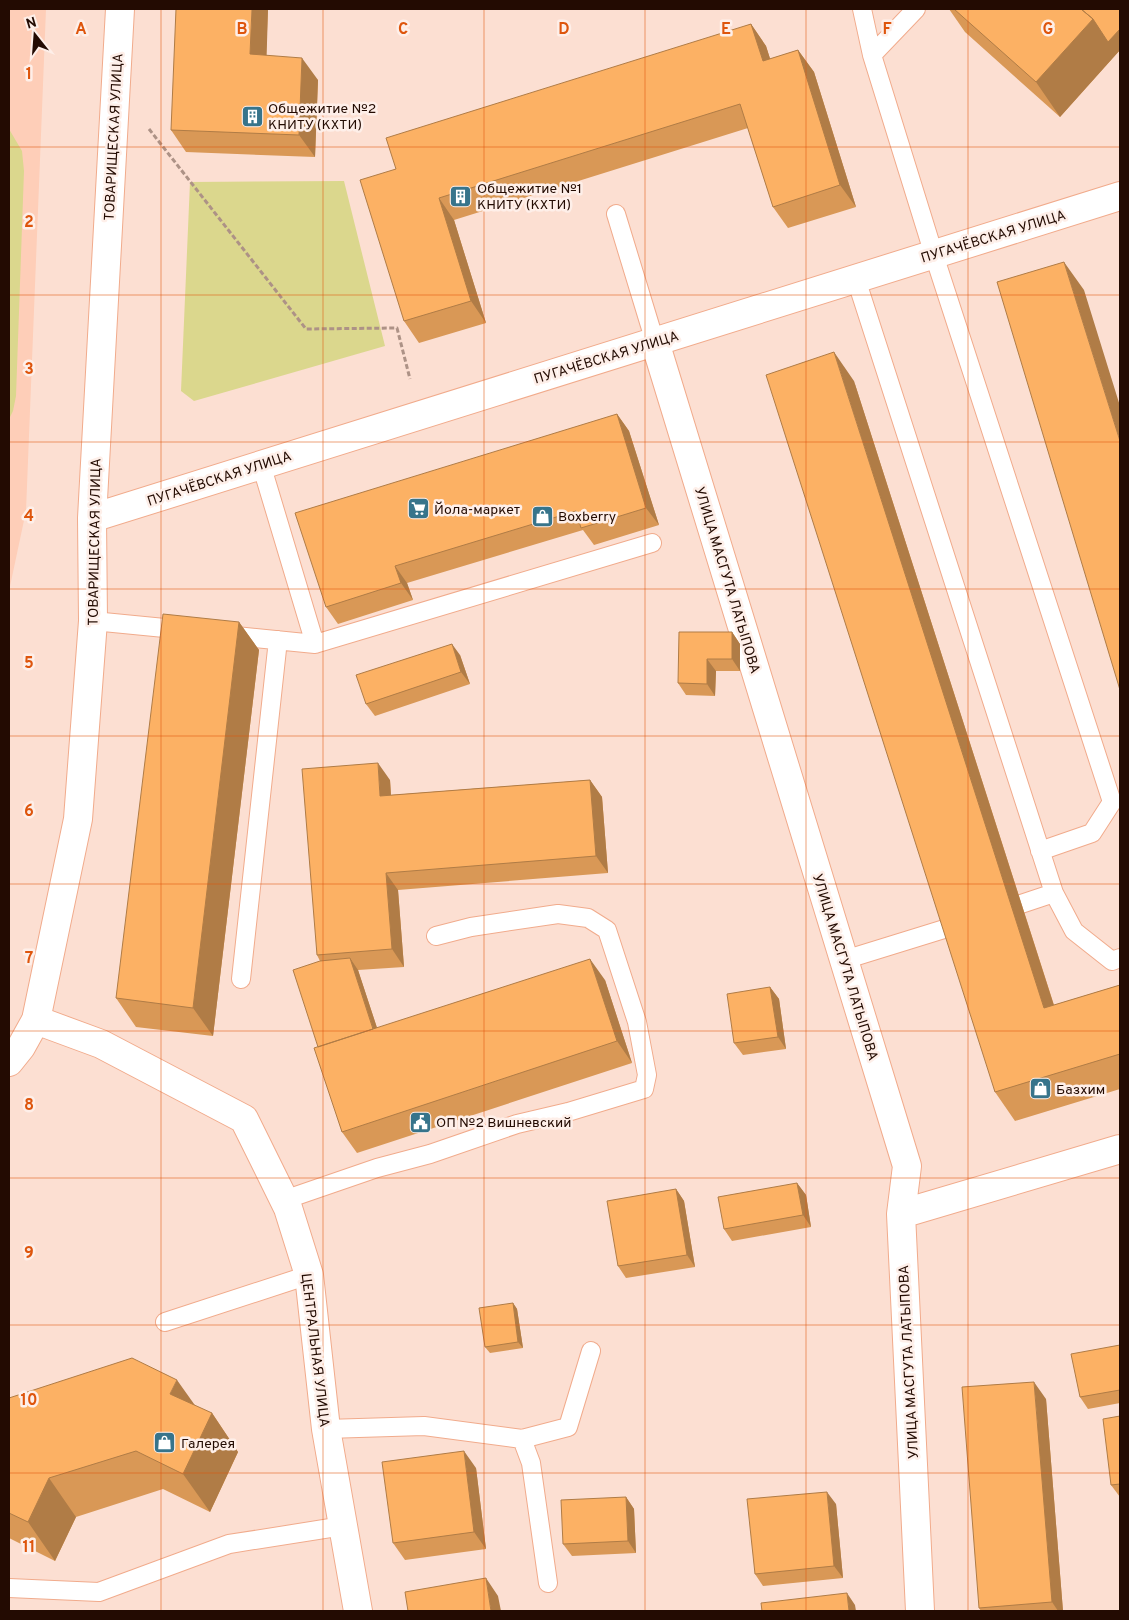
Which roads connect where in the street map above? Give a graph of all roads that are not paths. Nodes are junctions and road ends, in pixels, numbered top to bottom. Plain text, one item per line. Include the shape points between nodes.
1 (120, 9) edge
2 (862, 9) edge
3 (916, 9) edge
4 (872, 55) junction
5 (1120, 196) edge
6 (616, 214) dead end
7 (934, 254) junction
8 (856, 280) junction
9 (655, 342) junction
10 (261, 464) junction
11 (92, 518) junction
12 (652, 543) dead end
13 (93, 621) junction
14 (278, 640) junction
15 (315, 644) junction
16 (1040, 851) junction
17 (1054, 893) junction
18 (1021, 904) dead end
19 (954, 926) edge
20 (436, 936) dead end
21 (1120, 958) edge
22 (844, 960) junction
23 (241, 979) dead end
24 (36, 1020) junction
25 (9, 1062) edge
26 (1120, 1149) edge
27 (284, 1200) junction
28 (901, 1214) junction
29 (309, 1275) junction
30 (165, 1322) dead end
31 (591, 1351) dead end
32 (326, 1429) junction
33 (522, 1439) junction
34 (343, 1526) junction
35 (548, 1583) dead end
36 (9, 1588) edge
37 (358, 1611) edge
38 (920, 1611) edge

1 - 11 street, ТОВАРИЩЕСКАЯ УЛИЦА
2 - 4 lane
3 - 4 lane
4 - 7 lane
5 - 7 street, ПУГАЧЁВСКАЯ УЛИЦА
6 - 9 lane
7 - 8 street, ПУГАЧЁВСКАЯ УЛИЦА
7 - 16 lane via 1112,802 1092,834
8 - 9 street, ПУГАЧЁВСКАЯ УЛИЦА
8 - 16 lane
9 - 10 street, ПУГАЧЁВСКАЯ УЛИЦА
9 - 22 street, УЛИЦА МАСГУТА ЛАТЫПОВА
10 - 11 street, ПУГАЧЁВСКАЯ УЛИЦА
10 - 15 lane
11 - 13 street, ТОВАРИЩЕСКАЯ УЛИЦА
12 - 15 lane
13 - 14 lane
13 - 24 street, ТОВАРИЩЕСКАЯ УЛИЦА via 78,819
14 - 15 lane
14 - 23 lane
16 - 17 lane
17 - 18 lane
17 - 21 lane via 1074,931 1112,961
19 - 22 lane
20 - 27 lane via 471,927 558,914 588,918 607,930 637,1022 647,1075 644,1089 517,1124
22 - 28 street, УЛИЦА МАСГУТА ЛАТЫПОВА via 907,1166
24 - 25 street, ТОВАРИЩЕСКАЯ УЛИЦА
24 - 27 street, ЦЕНТРАЛЬНАЯ УЛИЦА via 101,1044 244,1118
26 - 28 street
27 - 29 street, ЦЕНТРАЛЬНАЯ УЛИЦА
28 - 38 street, УЛИЦА МАСГУТА ЛАТЫПОВА
29 - 30 lane
29 - 32 street, ЦЕНТРАЛЬНАЯ УЛИЦА
31 - 33 lane via 568,1427
32 - 33 lane via 424,1426
32 - 34 street, ЦЕНТРАЛЬНАЯ УЛИЦА
33 - 35 lane via 531,1463
34 - 36 lane via 229,1544 99,1592
34 - 37 street, ЦЕНТРАЛЬНАЯ УЛИЦА

